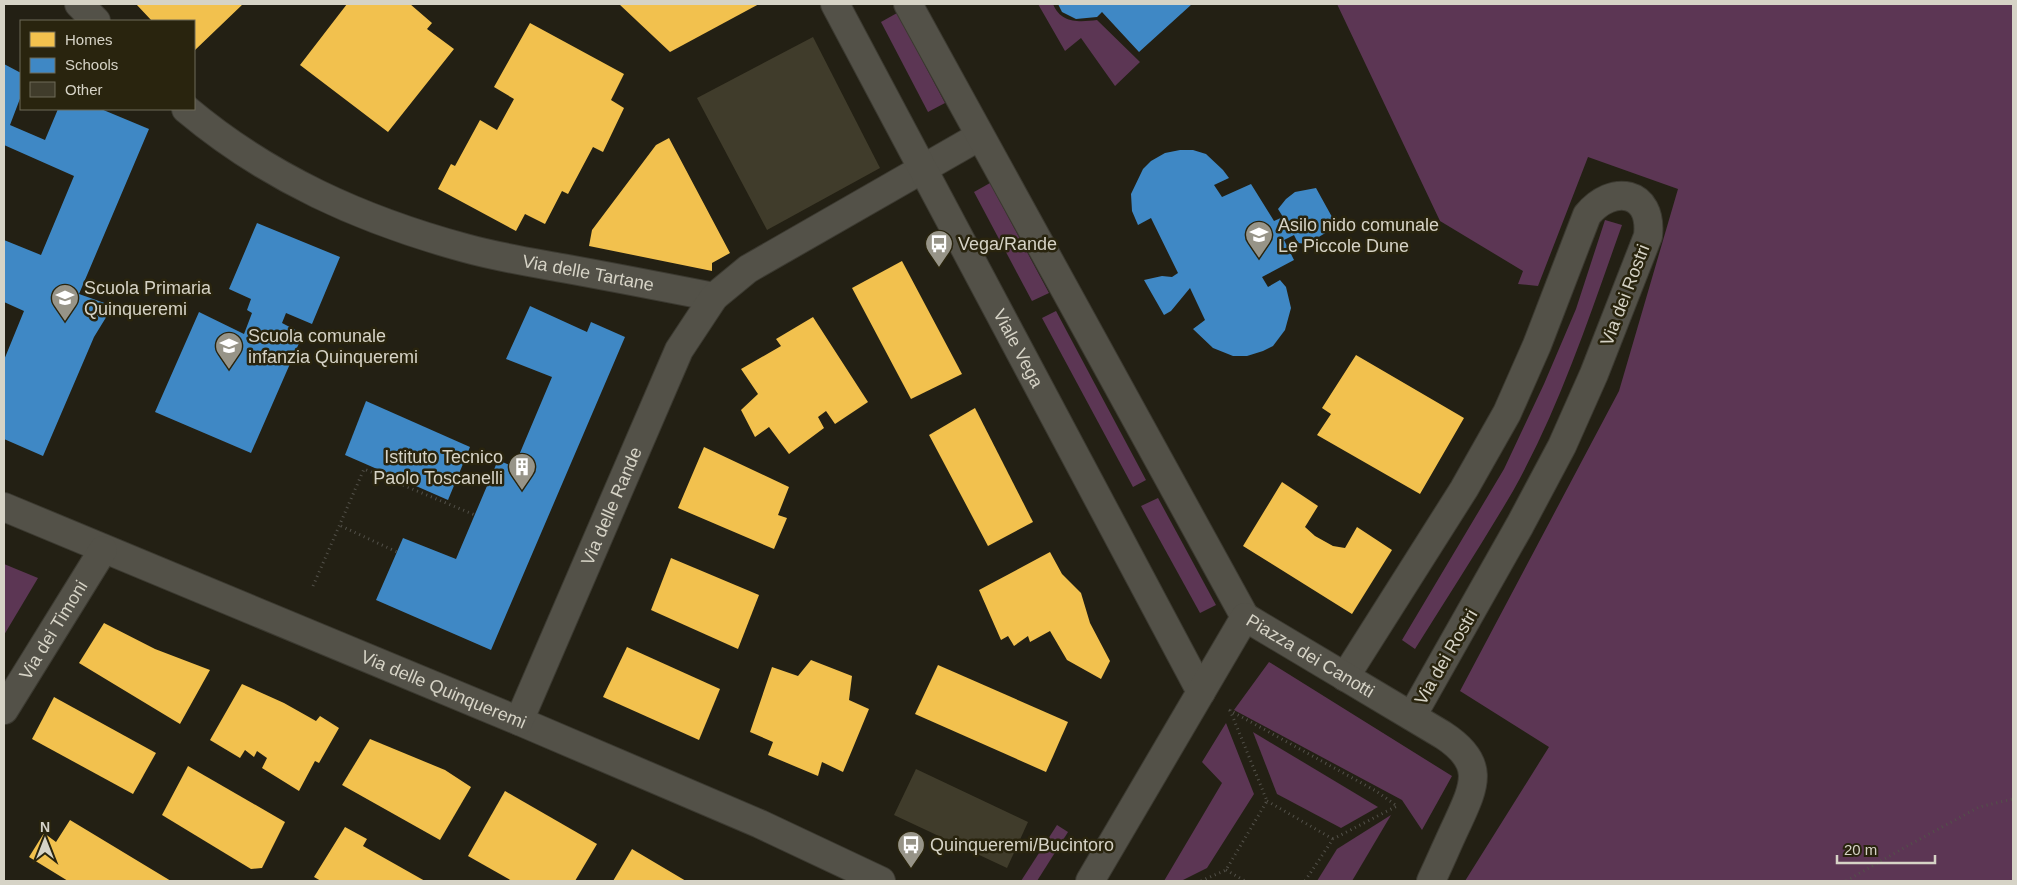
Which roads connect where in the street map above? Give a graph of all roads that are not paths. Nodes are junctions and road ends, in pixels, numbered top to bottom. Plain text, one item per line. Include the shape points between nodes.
1 (79, 4) edge
2 (835, 4) edge
3 (908, 4) edge
4 (95, 20) edge
5 (187, 110) edge
6 (980, 136) junction
7 (923, 169) junction
8 (714, 296) junction
9 (4, 507) edge
10 (103, 550) junction
11 (1245, 617) junction
12 (1345, 676) junction
13 (1201, 692) junction
14 (4, 710) edge
15 (1412, 716) junction
16 (519, 721) junction
17 (881, 881) edge
18 (1090, 881) edge
19 (1431, 881) edge

1 - 4 street
2 - 7 street, Viale Vega
3 - 6 street
5 - 8 street, Via delle Tartane via 213,132 270,170 326,199 398,227 491,255
6 - 7 street
6 - 11 street
7 - 8 street via 748,269
7 - 13 street, Viale Vega
8 - 16 street, Via delle Rande via 679,350
9 - 10 street, Via delle Quinqueremi
10 - 14 street, Via dei Timoni
10 - 16 street, Via delle Quinqueremi
11 - 12 street, Piazza dei Canotti
11 - 13 street, Piazza dei Canotti
12 - 15 street, Piazza dei Canotti
12 - 15 street, Via dei Rostri via 1464,489 1507,413 1587,215 1611,197 1636,200 1648,213 1648,236 1594,374 1537,495
13 - 18 street, Piazza dei Canotti
15 - 19 street, Piazza dei Canotti via 1460,747 1472,766 1470,797
16 - 17 street, Via delle Quinqueremi via 760,824

